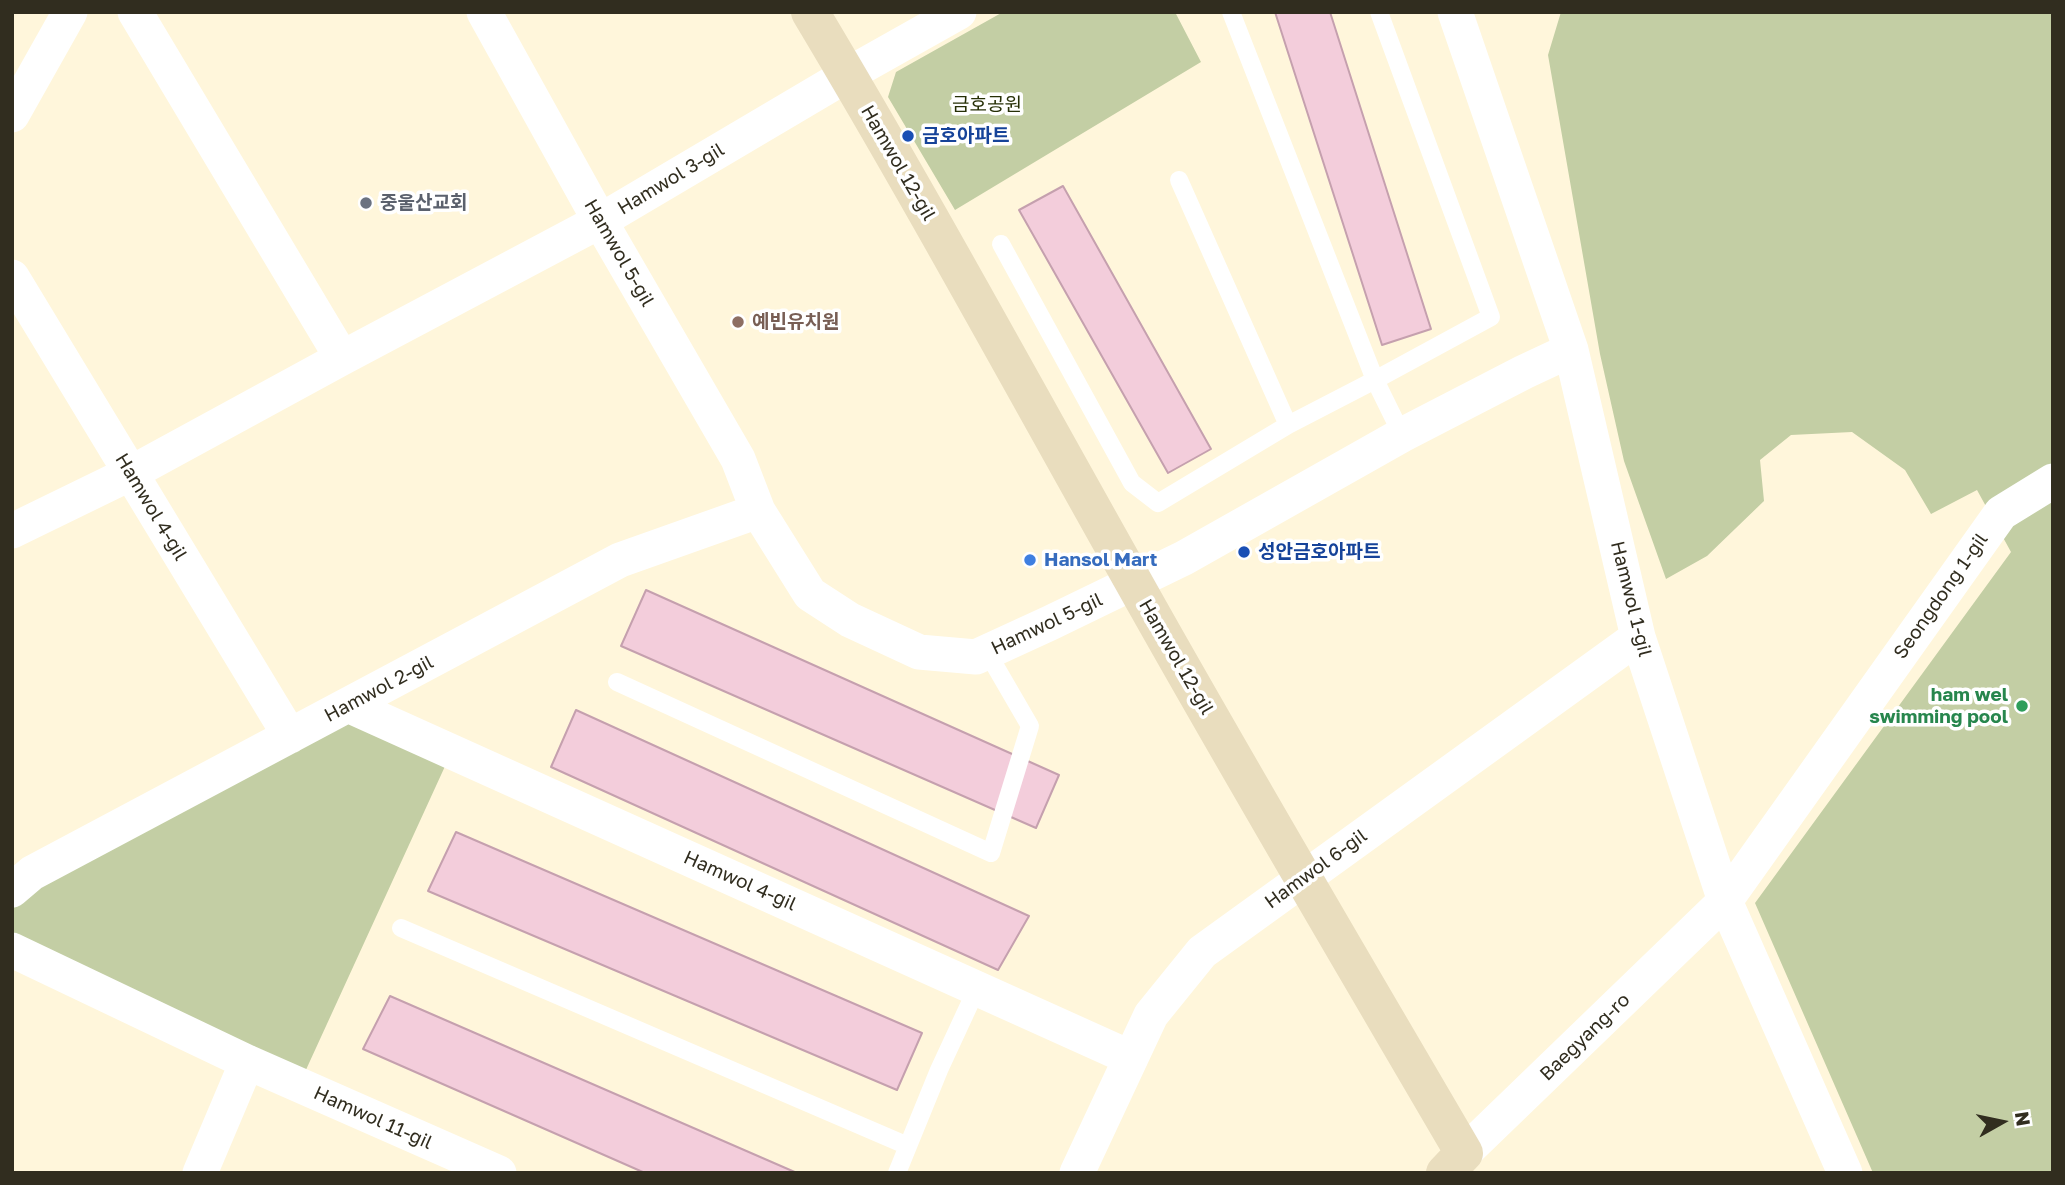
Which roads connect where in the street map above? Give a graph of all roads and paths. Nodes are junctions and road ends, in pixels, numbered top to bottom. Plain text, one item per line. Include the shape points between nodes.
1 (70, 12) edge
2 (135, 12) edge
3 (484, 12) edge
4 (810, 12) edge
5 (959, 12) edge
6 (1231, 12) edge
7 (1379, 12) edge
8 (1455, 12) edge
9 (847, 75) junction
10 (12, 115) edge
11 (1179, 180) dead end
12 (600, 221) junction
13 (1002, 244) dead end
14 (12, 277) edge
15 (1571, 351) junction
16 (342, 358) junction
17 (1375, 380) junction
18 (1288, 425) junction
19 (1402, 435) junction
20 (131, 473) junction
21 (2053, 481) edge
22 (758, 511) junction
23 (12, 531) edge
24 (1134, 584) junction
25 (1638, 637) junction
26 (987, 652) junction
27 (617, 682) dead end
28 (348, 705) junction
29 (290, 736) junction
30 (1303, 878) junction
31 (12, 890) edge
32 (1725, 901) junction
33 (401, 928) dead end
34 (12, 950) edge
35 (977, 988) junction
36 (1131, 1058) junction
37 (247, 1062) junction
38 (908, 1146) junction
39 (1455, 1163) edge
40 (200, 1173) edge
41 (499, 1173) edge
42 (897, 1173) edge
43 (1077, 1173) edge
44 (1845, 1173) edge

1 - 10 street
2 - 16 street
3 - 12 street, Hamwol 5-gil
4 - 9 street, Hamwol 12-gil
5 - 9 street, Hamwol 3-gil
6 - 17 lane
7 - 17 lane via 1490,317
8 - 15 street, Hamwol 1-gil
9 - 12 street, Hamwol 3-gil
9 - 24 street, Hamwol 12-gil
11 - 18 lane
12 - 16 street, Hamwol 3-gil
12 - 22 street, Hamwol 5-gil via 738,460
13 - 18 lane via 1132,483 1158,503
14 - 20 street, Hamwol 4-gil
15 - 19 street, Hamwol 5-gil
15 - 25 street, Hamwol 1-gil
16 - 20 street, Hamwol 3-gil
17 - 18 lane
17 - 19 lane
19 - 24 street, Hamwol 5-gil
20 - 23 street, Hamwol 3-gil
20 - 29 street, Hamwol 4-gil
21 - 32 street, Seongdong 1-gil via 2001,513
22 - 26 street, Hamwol 5-gil via 810,594 850,620 919,652 976,657
22 - 28 street, Hamwol 2-gil via 620,560
24 - 26 street, Hamwol 5-gil
24 - 30 street, Hamwol 12-gil
25 - 30 street, Hamwol 6-gil
25 - 32 street, Hamwol 1-gil
26 - 27 lane via 1030,726 991,853
28 - 29 street, Hamwol 2-gil
28 - 35 street, Hamwol 4-gil
29 - 31 street, Hamwol 2-gil via 32,873
30 - 36 street, Hamwol 6-gil via 1202,952 1150,1015
30 - 39 street, Hamwol 12-gil
32 - 39 street, Baegyang-ro
32 - 44 street, Hamwol 1-gil
33 - 38 lane
34 - 37 street, Hamwol 11-gil
35 - 36 street, Hamwol 4-gil
35 - 38 lane
36 - 43 street, Hamwol 6-gil
37 - 40 street
37 - 41 street, Hamwol 11-gil
38 - 42 lane

